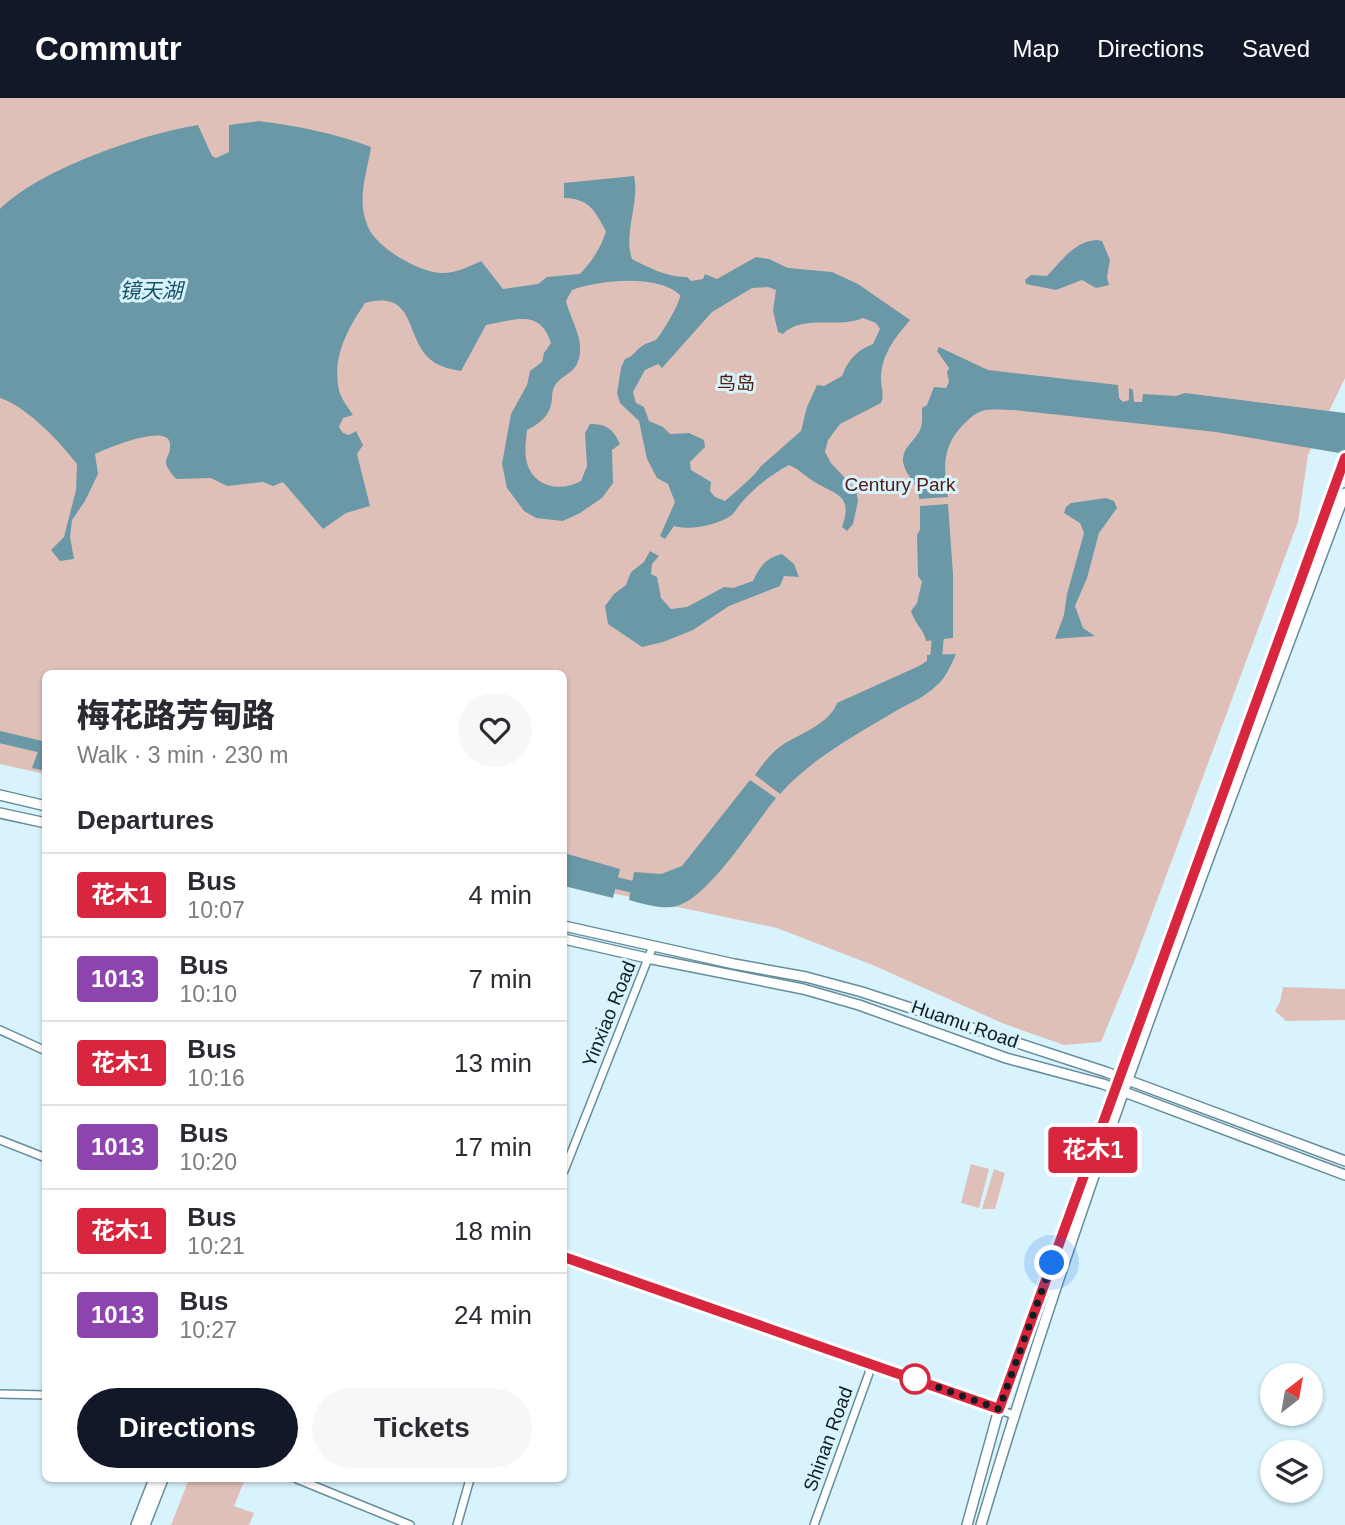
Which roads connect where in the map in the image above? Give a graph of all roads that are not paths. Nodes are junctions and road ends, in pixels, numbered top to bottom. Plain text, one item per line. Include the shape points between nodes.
1 (1344, 462) edge
2 (1345, 493) edge
3 (0, 795) edge
4 (42, 805) edge
5 (0, 813) edge
6 (42, 821) edge
7 (567, 927) edge
8 (567, 940) edge
9 (653, 946) junction
10 (647, 958) junction
11 (0, 1030) edge
12 (42, 1049) edge
13 (1123, 1079) junction
14 (1119, 1091) junction
15 (0, 1140) edge
16 (42, 1156) edge
17 (1345, 1161) edge
18 (567, 1163) edge
19 (1345, 1175) edge
20 (567, 1258) edge
21 (872, 1365) junction
22 (0, 1394) edge
23 (42, 1395) edge
24 (999, 1409) junction
25 (1014, 1415) junction
26 (153, 1482) edge
27 (162, 1482) edge
28 (304, 1482) edge
29 (469, 1482) edge
30 (136, 1525) edge
31 (145, 1525) edge
32 (410, 1525) edge
33 (457, 1525) edge
34 (814, 1525) edge
35 (967, 1525) edge
36 (981, 1525) edge

1 - 13 main road
2 - 13 main road
3 - 4 main road
5 - 6 main road
7 - 9 main road, Huamu Road
8 - 10 main road, Huamu Road
9 - 10 street, Yinxiao Road
9 - 13 main road, Huamu Road via 862,992
10 - 14 main road, Huamu Road via 803,989
10 - 18 street, Yinxiao Road
11 - 12 street
13 - 14 main road
13 - 17 main road, Huamu Road
14 - 19 main road, Huamu Road
14 - 24 main road
14 - 25 main road
15 - 16 street
20 - 21 street
21 - 24 street
21 - 34 street, Shinan Road
22 - 23 street
24 - 25 street
24 - 35 main road
25 - 36 main road
26 - 30 main road
27 - 31 main road
28 - 32 street
29 - 33 street

